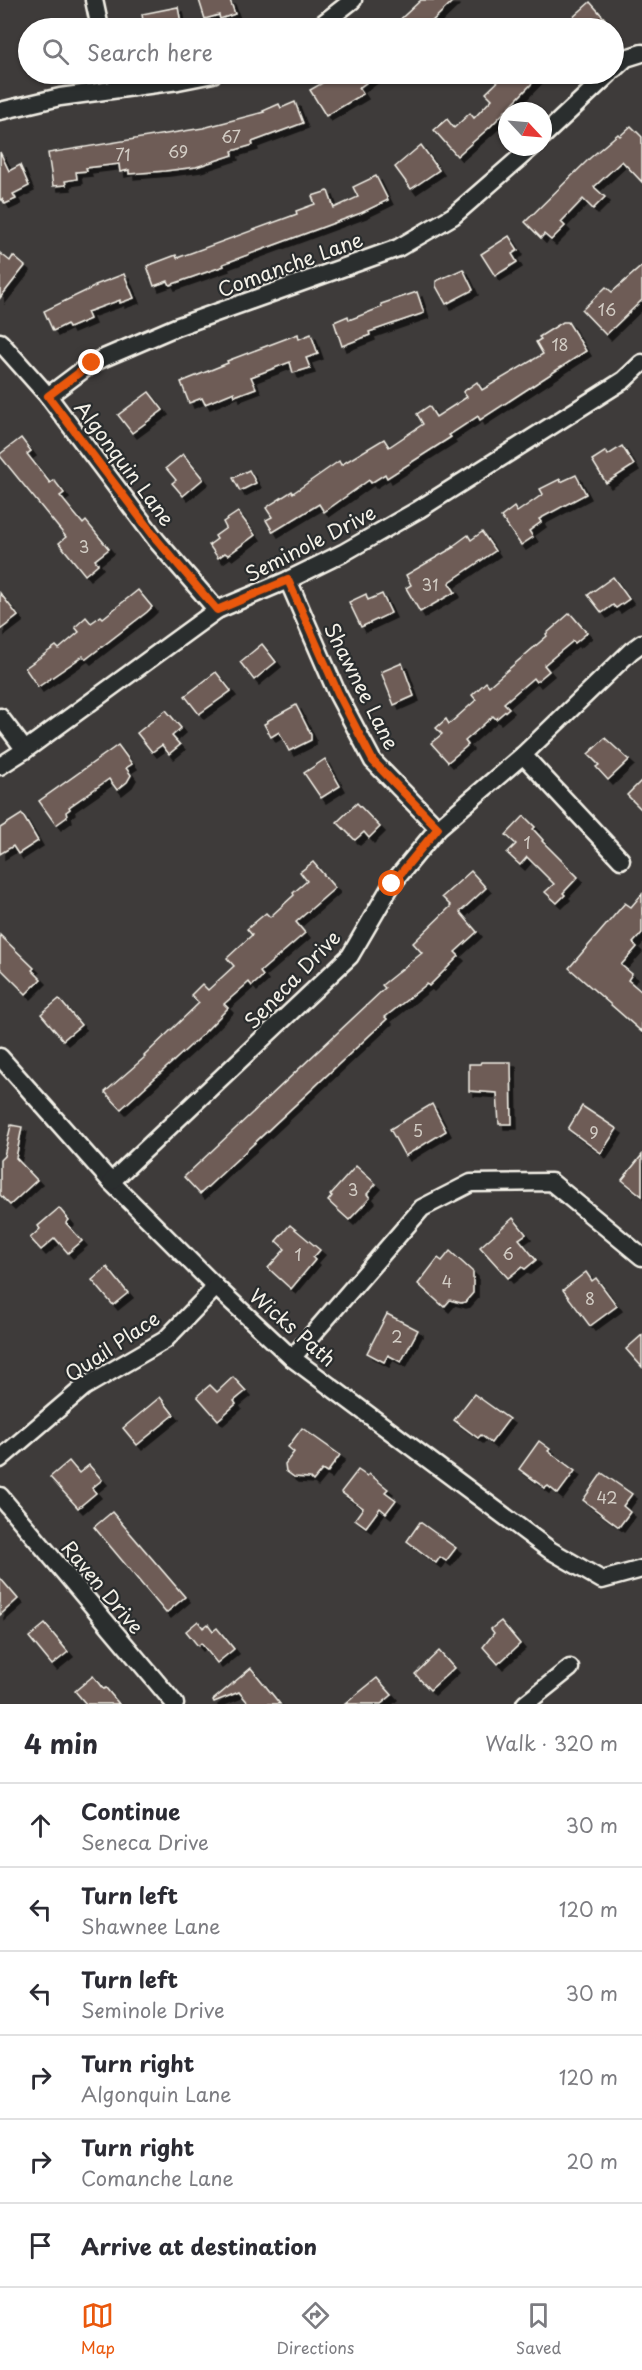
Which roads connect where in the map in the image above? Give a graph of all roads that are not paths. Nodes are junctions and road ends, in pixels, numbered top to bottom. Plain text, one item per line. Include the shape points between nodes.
1 (94, 0) edge
2 (353, 0) edge
3 (98, 18) edge
4 (330, 18) edge
5 (642, 52) edge
6 (624, 60) edge
7 (102, 84) edge
8 (598, 84) edge
9 (0, 111) edge
10 (552, 128) edge
11 (522, 156) edge
12 (0, 342) edge
13 (642, 363) edge
14 (48, 396) junction
15 (288, 580) junction
16 (217, 610) junction
17 (642, 643) edge
18 (0, 717) edge
19 (25, 750) junction
20 (523, 755) junction
21 (0, 766) edge
22 (438, 828) junction
23 (621, 860) dead end
24 (0, 1057) edge
25 (111, 1182) junction
26 (642, 1257) edge
27 (216, 1287) junction
28 (292, 1358) junction
29 (0, 1459) edge
30 (0, 1496) edge
31 (642, 1569) edge
32 (570, 1668) dead end
33 (175, 1704) edge
34 (525, 1704) edge

1 - 3 street
2 - 4 street
5 - 6 street
7 - 9 street
8 - 10 street
11 - 14 street, Comanche Lane via 453,216 398,248 165,332 92,363
12 - 14 street, Algonquin Lane
13 - 15 street, Seminole Drive via 624,380 418,510
14 - 16 street, Algonquin Lane via 157,540
15 - 16 street, Seminole Drive
15 - 22 street, Shawnee Lane via 373,761
16 - 19 street, Seminole Drive
17 - 20 street, Seneca Drive
18 - 19 street
19 - 21 street, Seminole Drive
20 - 22 street, Seneca Drive
20 - 23 street
22 - 25 street, Seneca Drive via 392,884 350,956
24 - 25 street, Wicks Path
25 - 27 street, Wicks Path
26 - 28 street via 551,1182 471,1183 422,1208
27 - 28 street, Wicks Path
27 - 29 street, Quail Place via 165,1340 84,1387
28 - 31 street, Wicks Path via 549,1550 602,1580
30 - 33 street, Raven Drive
32 - 34 street

